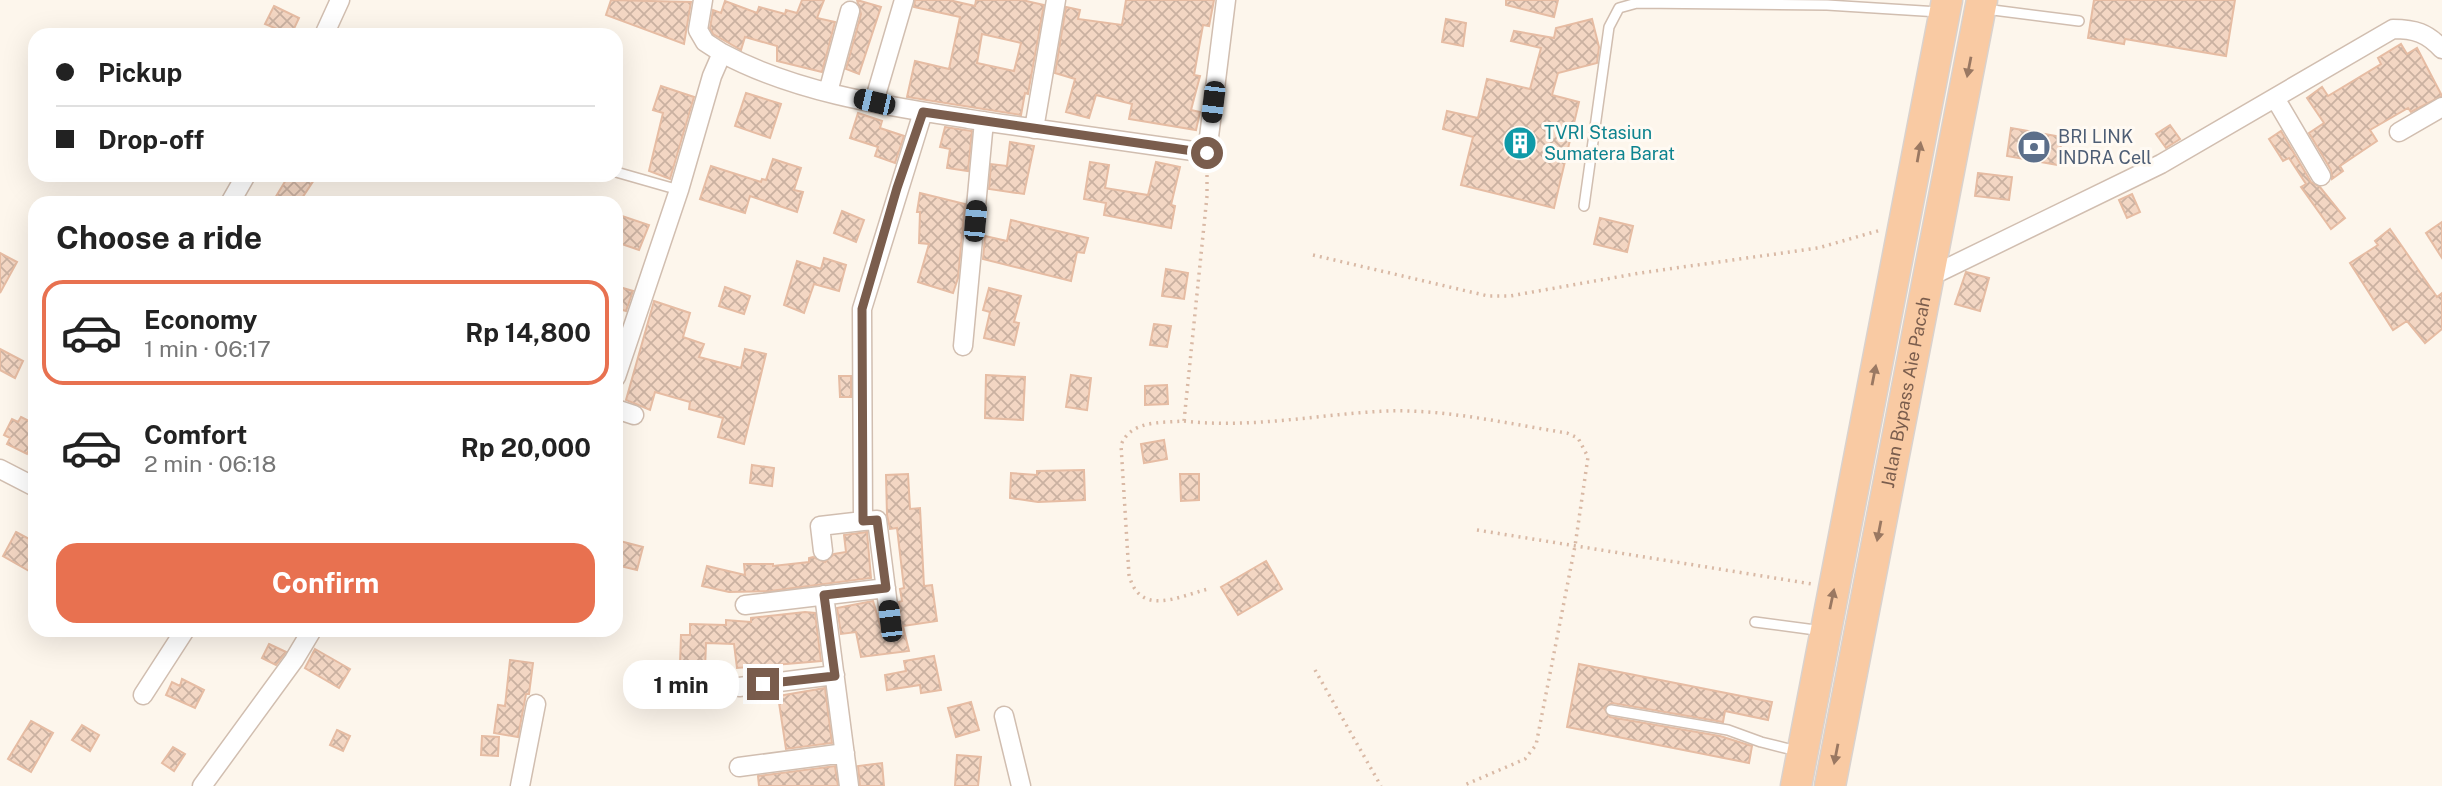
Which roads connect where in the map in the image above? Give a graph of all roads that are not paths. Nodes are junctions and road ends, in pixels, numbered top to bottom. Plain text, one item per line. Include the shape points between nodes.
1 (340, 0) edge
2 (704, 0) edge
3 (904, 0) edge
4 (1056, 0) edge
5 (1226, 0) edge
6 (1981, 4) edge
7 (1946, 6) edge
8 (850, 12) dead end
9 (2078, 22) dead end
10 (327, 28) edge
11 (2442, 49) edge
12 (722, 53) junction
13 (828, 92) junction
14 (2275, 98) junction
15 (874, 102) junction
16 (2442, 107) edge
17 (923, 112) junction
18 (984, 121) junction
19 (1034, 129) junction
20 (2399, 132) dead end
21 (623, 174) edge
22 (2321, 176) dead end
23 (679, 191) junction
24 (1584, 206) dead end
25 (1929, 277) junction
26 (623, 345) edge
27 (963, 346) dead end
28 (623, 411) edge
29 (634, 415) dead end
30 (0, 470) edge
31 (28, 484) edge
32 (863, 521) junction
33 (823, 551) dead end
34 (886, 588) junction
35 (824, 595) junction
36 (745, 605) dead end
37 (890, 621) dead end
38 (1755, 622) dead end
39 (1825, 631) junction
40 (180, 637) edge
41 (308, 637) edge
42 (1818, 668) junction
43 (835, 676) junction
44 (1851, 677) junction
45 (739, 687) dead end
46 (143, 695) dead end
47 (536, 704) dead end
48 (1611, 710) dead end
49 (1004, 716) dead end
50 (1803, 752) junction
51 (845, 753) junction
52 (739, 767) dead end
53 (202, 786) edge
54 (520, 786) edge
55 (849, 786) edge
56 (1021, 786) edge
57 (1796, 786) edge
58 (1830, 786) edge

1 - 10 street
2 - 12 street via 698,30 705,42
3 - 15 street
4 - 19 street
5 - 19 street via 1207,153
6 - 9 lane
6 -> 25 highway, Jalan Bypass Aie Pacah
7 - 24 lane via 1637,3 1619,8 1609,27
39 -> 7 highway
8 - 13 street
11 - 14 street via 2431,37 2413,29 2393,29
12 - 13 street via 748,67
12 - 23 street
13 - 15 street
14 - 22 street
14 - 25 street via 2161,164
15 - 17 street
16 - 20 street
17 - 18 street
17 - 32 street via 862,309
18 - 19 street
18 - 27 street
21 - 23 lane
23 - 26 street
25 -> 44 highway, Jalan Bypass Aie Pacah
28 - 29 street
30 - 31 street
32 - 33 street via 820,526
32 - 34 street via 877,520
34 - 35 street
34 - 37 street
35 - 36 street
35 - 43 street
38 - 39 lane
39 - 42 highway
40 - 46 street
41 - 53 street
42 - 44 highway
42 - 50 highway
43 - 45 street
43 - 51 street
44 -> 58 highway, Jalan Bypass Aie Pacah
47 - 54 street
48 - 50 lane via 1728,730
49 - 56 street
50 - 57 highway
51 - 52 street
51 - 55 street

